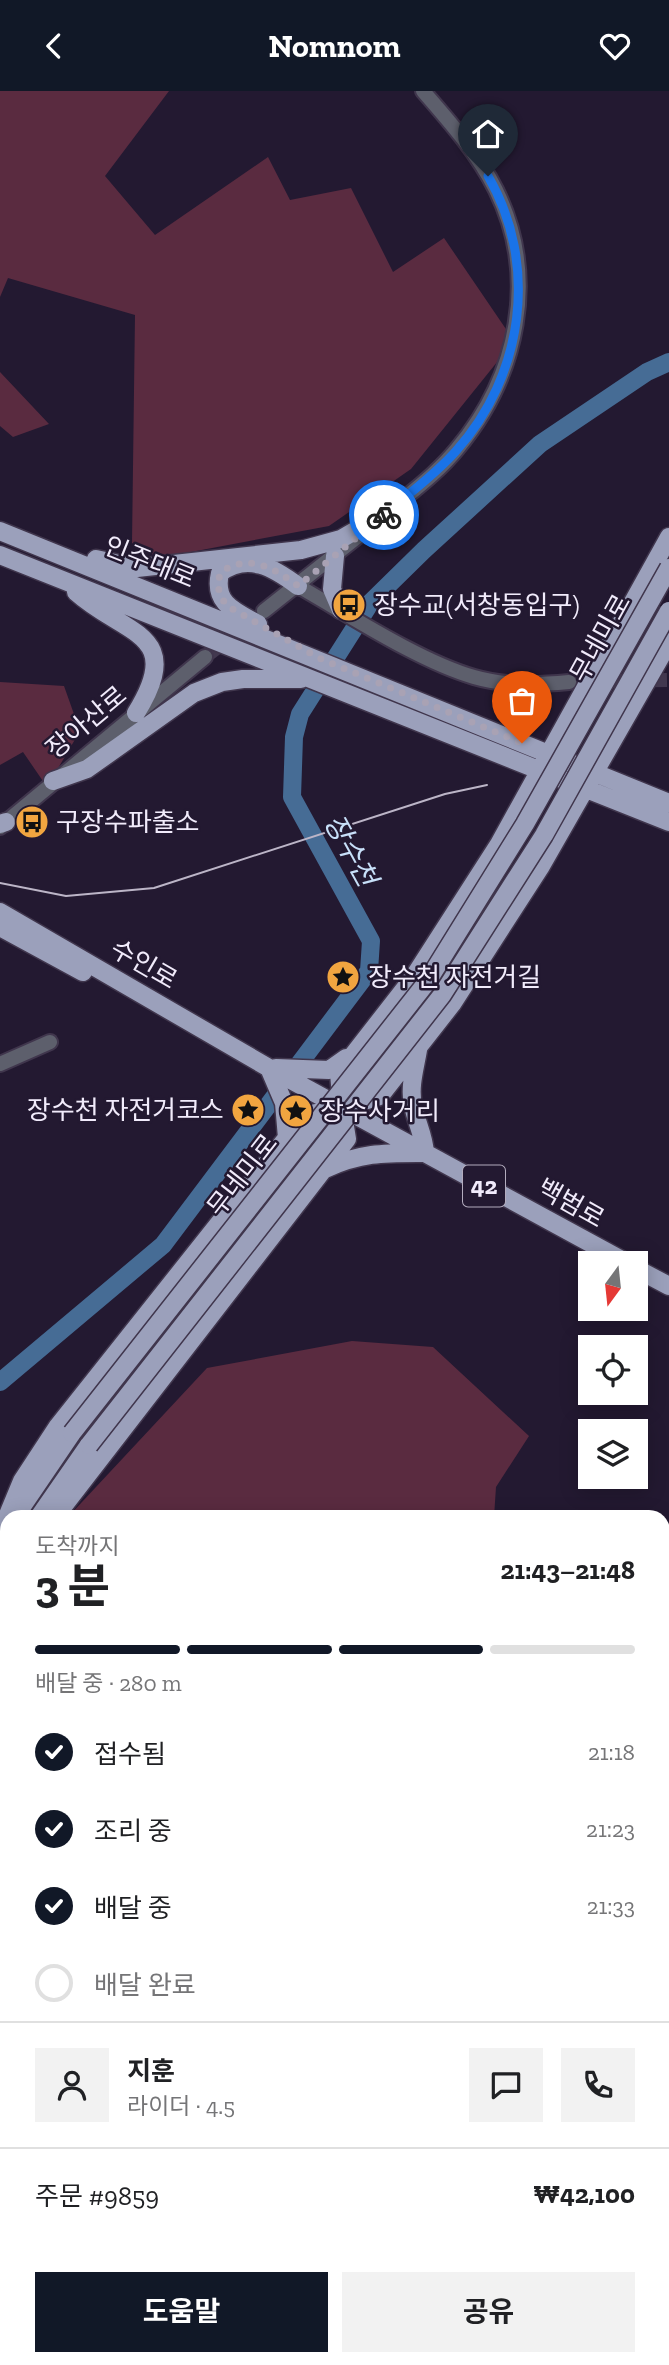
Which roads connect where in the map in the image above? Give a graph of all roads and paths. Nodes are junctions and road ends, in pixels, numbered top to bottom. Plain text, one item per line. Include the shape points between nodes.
1 (423, 91) edge
2 (389, 511) junction
3 (0, 530) edge
4 (669, 537) edge
5 (0, 555) edge
6 (335, 556) junction
7 (669, 568) edge
8 (63, 580) junction
9 (298, 586) junction
10 (264, 611) dead end
11 (669, 611) edge
12 (345, 612) junction
13 (669, 642) edge
14 (205, 657) tunnel mouth
15 (319, 658) junction
16 (308, 678) junction
17 (569, 682) tunnel mouth
18 (136, 713) junction
19 (543, 762) junction
20 (53, 781) junction
21 (588, 781) junction
22 (669, 803) edge
23 (669, 822) edge
24 (2, 824) edge
25 (0, 912) edge
26 (0, 927) edge
27 (50, 1042) dead end
28 (419, 1047) junction
29 (354, 1053) junction
30 (0, 1064) edge
31 (265, 1065) junction
32 (342, 1108) junction
33 (287, 1130) junction
34 (425, 1153) junction
35 (322, 1171) junction
36 (605, 1251) edge
37 (648, 1275) edge
38 (669, 1286) edge
39 (10, 1510) edge
40 (20, 1510) edge
41 (44, 1510) edge
42 (60, 1510) edge

1 - 2 street via 479,161 496,191 512,233 520,299 514,341 484,411 457,450
2 - 3 main road via 341,539 301,550 137,568
2 - 6 street
3 - 15 main road, 인주대로
4 - 19 main road
5 - 8 main road, 인주대로
6 - 9 street
6 - 12 main road via 332,589
7 - 40 main road, 무네미로, bridge via 512,846 427,982 72,1433
8 - 16 main road, 인주대로
8 - 18 main road via 149,645 155,677
9 - 10 street
9 - 12 street
9 - 15 main road via 258,562 229,567 220,573 217,586 229,607
11 - 41 main road, 무네미로, bridge via 544,835 442,995 89,1445
12 - 17 street via 474,677 506,683
13 - 21 main road
14 - 18 street, 장아산로
15 - 19 main road
16 - 19 main road, 인주대로
16 - 20 main road via 243,679 194,693 87,769
18 - 20 street, 장아산로
19 - 21 main road
19 - 29 main road via 450,923 414,978
20 - 24 street, 장아산로
21 - 22 main road
21 - 23 main road
21 - 28 main road via 493,944
25 - 31 main road, 수인로 / 42
26 - 31 main road, 수인로 / 42
27 - 30 street
28 - 32 main road via 380,1096
28 - 34 main road via 413,1107 424,1135
29 - 31 main road via 329,1070
29 - 32 main road via 338,1073
31 - 32 main road, 수인로 / 42
31 - 33 main road via 284,1103
32 - 33 main road via 305,1115
32 - 34 main road, 백범로 / 42
32 - 35 main road via 347,1139
33 - 39 main road via 58,1426 22,1481
34 - 35 main road via 370,1153
34 - 36 main road, 백범로 / 42
35 - 42 main road
37 - 38 main road

